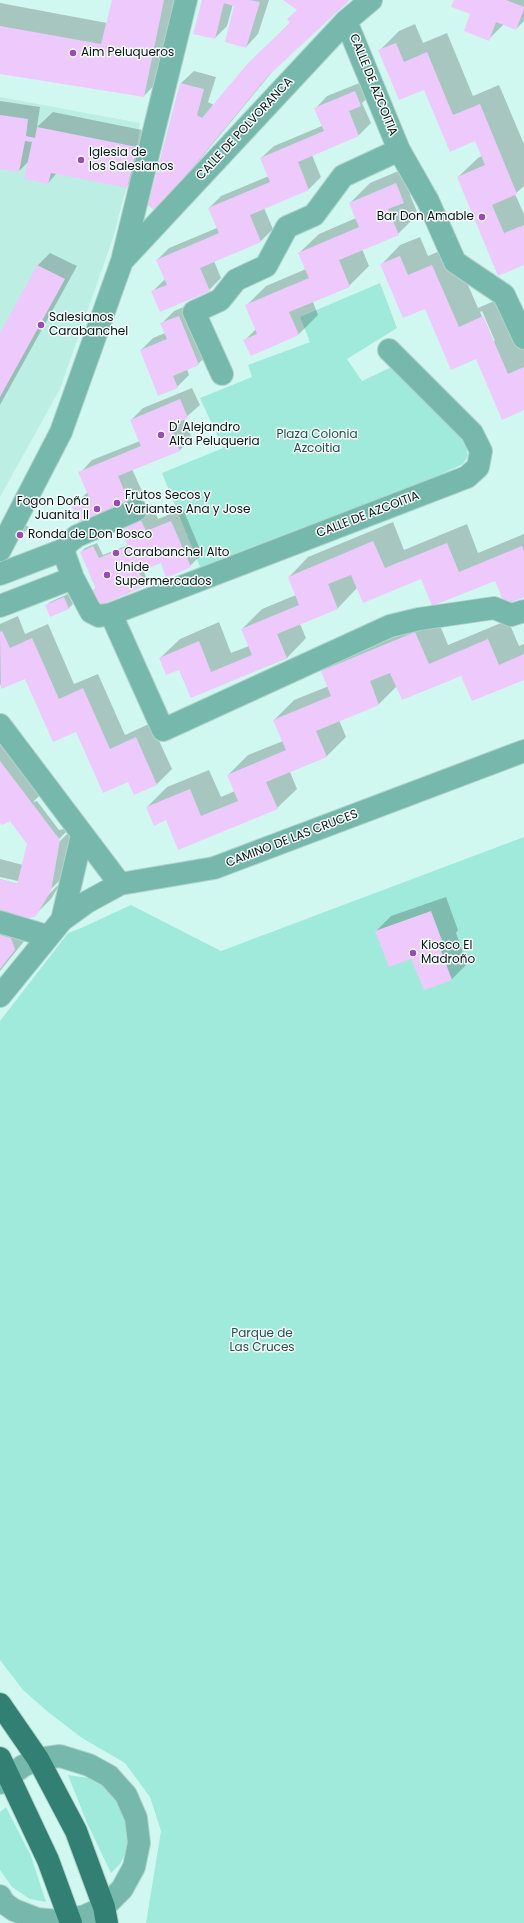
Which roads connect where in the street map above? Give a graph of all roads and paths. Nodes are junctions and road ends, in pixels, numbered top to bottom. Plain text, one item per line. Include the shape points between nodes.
1 (186, 0) edge
2 (371, 0) edge
3 (346, 21) junction
4 (399, 150) junction
5 (122, 261) junction
6 (524, 338) edge
7 (389, 350) dead end
8 (222, 374) dead end
9 (136, 510) dead end
10 (0, 550) edge
11 (63, 550) junction
12 (0, 574) edge
13 (73, 578) junction
14 (0, 606) edge
15 (524, 611) edge
16 (111, 614) junction
17 (0, 726) edge
18 (524, 751) edge
19 (82, 835) junction
20 (120, 884) junction
21 (62, 920) junction
22 (0, 922) edge
23 (47, 936) junction
24 (0, 996) edge
25 (0, 1704) edge
26 (38, 1759) junction
27 (3, 1772) edge
28 (1, 1900) edge
29 (105, 1915) edge
30 (70, 1921) edge

1 - 5 street
2 - 3 street, CALLE DE POLVORANCA
3 - 4 street, CALLE DE AZCOITIA
3 - 5 street, CALLE DE POLVORANCA
4 - 6 street, CALLE DE AZCOITIA via 428,201 455,262 504,295
4 - 8 street, CALLE DE AZCOITIA via 343,176 314,215 287,227 266,266 236,280 220,300 194,312
5 - 10 street via 61,432
7 - 16 street, CALLE DE AZCOITIA via 472,434 481,451 478,467 467,477
9 - 11 street via 77,536
11 - 12 street
11 - 13 street, CALLE DE AZCOITIA
13 - 14 street
13 - 16 street, CALLE DE AZCOITIA via 91,612 99,616
15 - 16 street via 511,615 494,608 390,626 163,730
17 - 19 street
18 - 20 street, CAMINO DE LAS CRUCES via 214,868
19 - 20 street
19 - 21 street
20 - 21 street, CAMINO DE LAS CRUCES via 87,902
21 - 23 street, CAMINO DE LAS CRUCES
22 - 23 street
23 - 24 street, CAMINO DE LAS CRUCES
25 - 26 main road
26 - 27 street
26 - 29 main road via 76,1831
26 - 29 street via 60,1756 99,1769 118,1785 132,1806 138,1830 138,1855 132,1873
27 - 30 main road via 48,1860
28 - 30 street via 24,1915 37,1919
29 - 30 street via 85,1916

